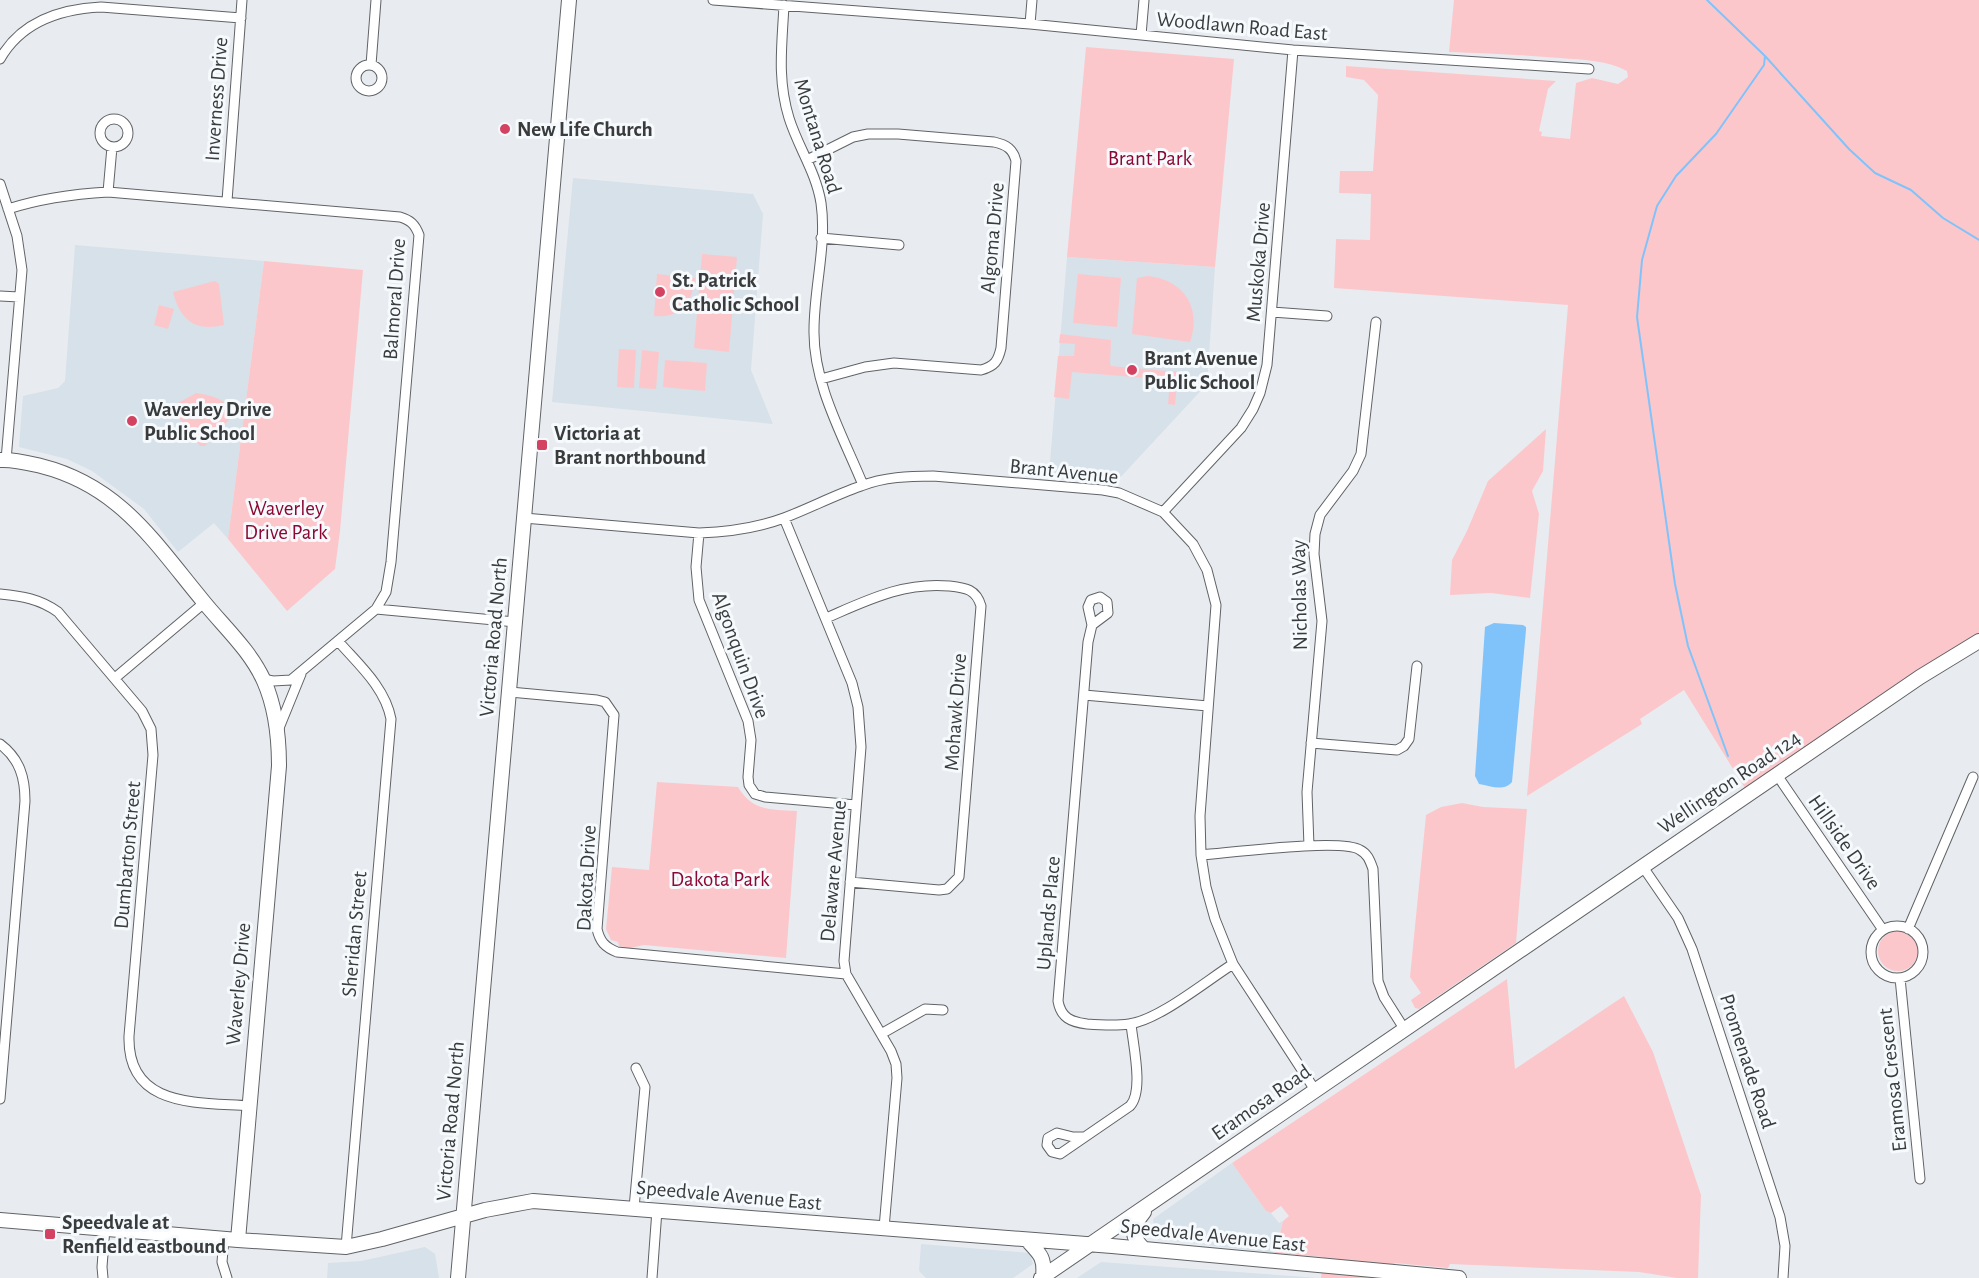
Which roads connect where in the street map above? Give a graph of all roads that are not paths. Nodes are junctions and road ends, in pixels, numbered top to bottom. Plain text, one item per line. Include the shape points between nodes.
1 (242, 0) edge
2 (376, 0) edge
3 (569, 0) edge
4 (713, 0) edge
5 (1032, 0) edge
6 (1144, 0) edge
7 (784, 5) junction
8 (241, 18) junction
9 (1030, 24) junction
10 (1141, 35) junction
11 (3, 44) edge
12 (1293, 50) junction
13 (0, 59) edge
14 (371, 65) dead end
15 (1589, 69) dead end
16 (112, 147) dead end
17 (807, 160) junction
18 (0, 184) edge
19 (108, 192) junction
20 (227, 201) junction
21 (8, 209) junction
22 (821, 238) junction
23 (899, 245) dead end
24 (0, 296) edge
25 (20, 297) junction
26 (1272, 312) junction
27 (1327, 316) dead end
28 (1376, 322) dead end
29 (820, 379) junction
30 (3, 460) edge
31 (863, 485) junction
32 (1163, 512) junction
33 (524, 518) junction
34 (784, 518) junction
35 (699, 533) junction
36 (0, 594) edge
37 (204, 603) junction
38 (376, 609) junction
39 (826, 618) junction
40 (515, 622) junction
41 (1092, 625) dead end
42 (339, 640) junction
43 (1979, 641) edge
44 (1417, 666) dead end
45 (302, 672) junction
46 (115, 678) junction
47 (263, 679) junction
48 (510, 692) junction
49 (1084, 695) junction
50 (1208, 706) junction
51 (278, 731) junction
52 (1311, 743) junction
53 (0, 744) edge
54 (1777, 775) junction
55 (1973, 777) dead end
56 (856, 805) junction
57 (1309, 846) junction
58 (1201, 855) junction
59 (1643, 867) junction
60 (850, 882) junction
61 (1908, 929) junction
62 (1883, 930) junction
63 (1505, 961) joint
64 (1233, 964) junction
65 (846, 974) junction
66 (1900, 978) junction
67 (944, 1010) dead end
68 (1131, 1024) junction
69 (1405, 1030) junction
70 (881, 1035) junction
71 (636, 1068) dead end
72 (1316, 1090) junction
73 (0, 1099) edge
74 (249, 1106) junction
75 (1084, 1137) dead end
76 (1920, 1179) dead end
77 (1151, 1204) junction
78 (634, 1208) junction
79 (657, 1210) junction
80 (463, 1216) junction
81 (0, 1220) edge
82 (105, 1228) junction
83 (884, 1228) junction
84 (1027, 1239) junction
85 (231, 1240) junction
86 (1090, 1244) junction
87 (346, 1247) junction
88 (1144, 1249) junction
89 (1042, 1277) edge
90 (103, 1278) edge
91 (227, 1278) edge
92 (458, 1278) edge
93 (651, 1278) edge
94 (1459, 1278) edge
95 (1783, 1278) edge

1 - 8 street, Inverness Drive
2 - 14 street
3 - 33 main road, Victoria Road North
4 - 7 street, Woodlawn Road East
5 - 9 street
6 - 10 street
7 - 9 street, Woodlawn Road East
7 - 17 street, Montana Road via 780,71 783,97
8 - 11 street via 80,8 40,21
8 - 20 street, Inverness Drive
9 - 10 street, Woodlawn Road East
10 - 12 street, Woodlawn Road East
11 - 13 street
12 - 15 street, Woodlawn Road East
12 - 26 street, Muskoka Drive
16 - 19 street
17 - 22 street, Montana Road via 821,203
17 - 29 street, Algoma Drive via 853,137 884,133 1004,144 1016,161 998,361 981,370 881,364
18 - 21 street
19 - 20 street, Balmoral Drive
19 - 21 street, Balmoral Drive via 46,198
20 - 38 street, Balmoral Drive via 400,217 417,228 391,562 386,592
21 - 25 street via 20,251
22 - 23 street
22 - 29 street, Montana Road via 814,330
24 - 25 street
25 - 30 street
26 - 27 street
26 - 32 street, Muskoka Drive via 1267,365 1253,409 1241,428
28 - 52 street, Nicholas Way via 1361,454 1320,515 1315,534 1322,621
29 - 31 street, Montana Road
30 - 37 main road, Waverley Drive via 69,475 110,498 136,520
31 - 32 street, Brant Avenue via 893,478 933,476 1103,490
31 - 34 street, Brant Avenue
32 - 50 street, Brant Avenue via 1193,544 1207,570 1216,604
33 - 35 street, Brant Avenue
33 - 40 main road, Victoria Road North
34 - 35 street, Brant Avenue via 731,531
34 - 39 street, Delaware Avenue
35 - 56 street, Algonquin Drive via 699,600 748,721 749,785 755,794 765,797
36 - 46 street, Dumbarton Street via 29,597 49,606
37 - 46 street
37 - 47 main road, Waverley Drive via 246,652
38 - 40 street
38 - 42 street, Balmoral Drive
39 - 56 street, Delaware Avenue via 858,707 861,747
39 - 60 street, Mohawk Drive via 919,585 967,588 979,597 981,606 959,877 948,889 939,890
40 - 48 main road, Victoria Road North
41 - 49 street, Uplands Place
42 - 45 street, Balmoral Drive
42 - 87 street, Sheridan Street via 381,692 391,718
43 - 54 main road, Wellington Road 124
44 - 52 street via 1409,739 1404,746 1397,750
45 - 47 street, Balmoral Drive via 291,680
45 - 51 street, Waverley Drive
46 - 74 street, Dumbarton Street via 145,715 153,742 129,1034 132,1062 146,1084 165,1096
47 - 51 main road, Waverley Drive
48 - 65 street, Dakota Drive via 597,700 605,702 614,715 597,929 607,948
48 - 80 main road, Victoria Road North
49 - 50 street
49 - 68 street, Uplands Place via 1059,1000 1063,1014 1076,1023
50 - 58 street, Brant Avenue
51 - 74 main road, Waverley Drive via 279,766
52 - 57 street, Nicholas Way via 1307,792
53 - 73 street via 19,766 25,801
54 - 59 main road, Wellington Road 124
54 - 62 street, Hillside Drive
55 - 61 street
56 - 60 street, Delaware Avenue
57 - 58 street
57 - 69 street via 1346,846 1369,857 1373,869 1378,981
58 - 64 street, Brant Avenue via 1215,919
59 - 63 main road, Wellington Road 124
59 - 95 street, Promenade Road via 1677,918 1692,949 1780,1217 1785,1246
60 - 65 street, Delaware Avenue via 844,948
61 - 62 street
61 - 66 street, Eramosa Crescent via 1919,940 1922,957 1913,972
62 - 66 street, Eramosa Crescent via 1872,945 1874,964 1889,977
63 - 69 main road, Eramosa Road
64 - 68 street, Uplands Place via 1155,1015
64 - 72 street, Brant Avenue
65 - 70 street, Delaware Avenue
66 - 76 street, Eramosa Crescent
67 - 70 street via 925,1010
68 - 75 street via 1137,1096 1130,1106
69 - 72 main road, Eramosa Road
70 - 83 street, Delaware Avenue via 896,1064 897,1078
71 - 78 street via 645,1087
72 - 77 main road, Eramosa Road
74 - 85 main road, Waverley Drive
77 - 86 main road, Eramosa Road
77 - 88 main road via 1134,1227 1136,1242
78 - 79 main road, Speedvale Avenue East
78 - 80 main road, Speedvale Avenue East via 533,1201
79 - 83 main road, Speedvale Avenue East
79 - 93 street
80 - 87 main road, Speedvale Avenue East
80 - 92 main road, Victoria Road North
81 - 82 main road, Speedvale Avenue East
82 - 85 main road, Speedvale Avenue East
82 - 90 street
83 - 84 main road, Speedvale Avenue East
84 - 86 main road, Speedvale Avenue East
84 - 89 main road via 1044,1262
85 - 87 main road, Speedvale Avenue East
85 - 91 street via 222,1262
86 - 88 main road, Speedvale Avenue East
86 - 89 main road, Eramosa Road
88 - 94 main road, Speedvale Avenue East

